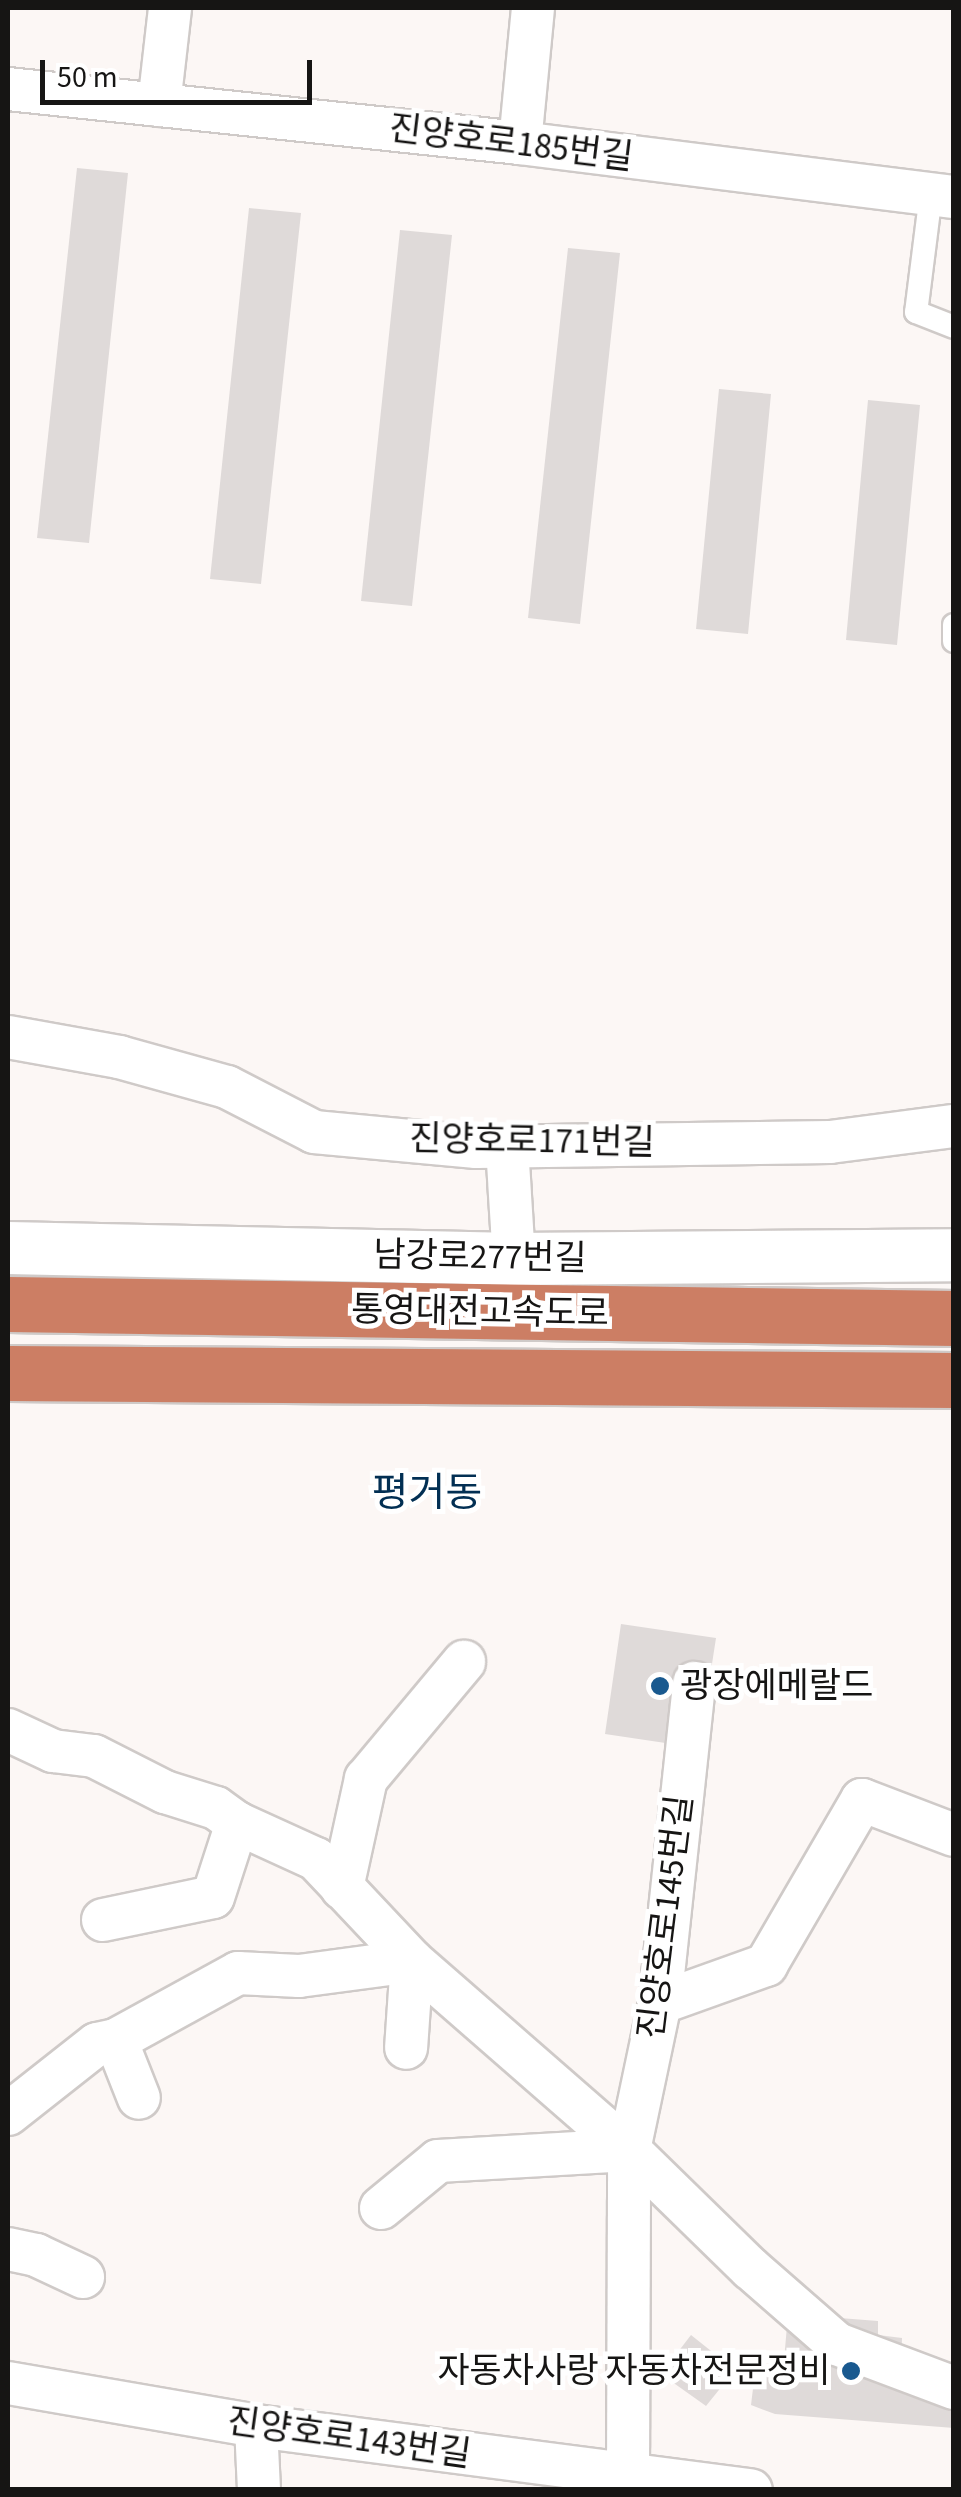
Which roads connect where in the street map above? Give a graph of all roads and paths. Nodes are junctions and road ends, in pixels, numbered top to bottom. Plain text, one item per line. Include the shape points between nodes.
1 (170, 8) edge
2 (533, 8) edge
3 (8, 88) edge
4 (159, 105) junction
5 (520, 143) junction
6 (942, 196) edge
7 (954, 327) edge
8 (954, 626) edge
9 (954, 641) edge
10 (8, 1037) edge
11 (954, 1126) edge
12 (507, 1146) junction
13 (8, 1248) edge
14 (954, 1255) edge
15 (514, 1259) junction
16 (8, 1304) edge
17 (954, 1318) edge
18 (8, 1373) edge
19 (954, 1380) edge
20 (464, 1662) dead end
21 (694, 1683) dead end
22 (8, 1730) edge
23 (237, 1823) junction
24 (954, 1835) edge
25 (342, 1888) junction
26 (103, 1920) dead end
27 (412, 1960) junction
28 (660, 2004) junction
29 (116, 2040) junction
30 (406, 2048) dead end
31 (139, 2098) dead end
32 (8, 2114) edge
33 (628, 2150) junction
34 (381, 2208) dead end
35 (8, 2249) edge
36 (83, 2277) dead end
37 (8, 2383) edge
38 (954, 2388) edge
39 (256, 2426) junction
40 (628, 2476) junction
41 (260, 2490) edge
42 (752, 2490) edge

1 - 4 street
2 - 5 street
3 - 4 street, 진양호로185번길
4 - 5 street, 진양호로185번길
5 - 6 street, 진양호로185번길
6 - 7 lane via 916,312
8 - 9 lane
10 - 12 street, 진양호로171번길 via 119,1057 226,1087 314,1132
11 - 12 street, 진양호로171번길 via 830,1142
12 - 15 street
13 - 15 street, 남강로277번길
14 - 15 street, 남강로277번길
16 - 17 highway, 통영대전고속도로
18 - 19 highway, 통영대전고속도로
20 - 25 street via 366,1779
21 - 28 street, 진양호로145번길
22 - 23 street via 53,1751 94,1756
23 - 25 street via 316,1858
23 - 26 street via 213,1896
24 - 28 street via 862,1800 766,1965
25 - 27 street
27 - 29 street via 299,1976 238,1972
27 - 30 street
27 - 33 street
28 - 33 street, 진양호로145번길
29 - 31 street
29 - 32 street via 97,2044
33 - 34 street via 438,2161
33 - 38 street via 837,2344
33 - 40 street, 진양호로145번길
35 - 36 street
37 - 39 street, 진양호로143번길
39 - 40 street, 진양호로143번길
39 - 41 street
40 - 42 street, 진양호로143번길

